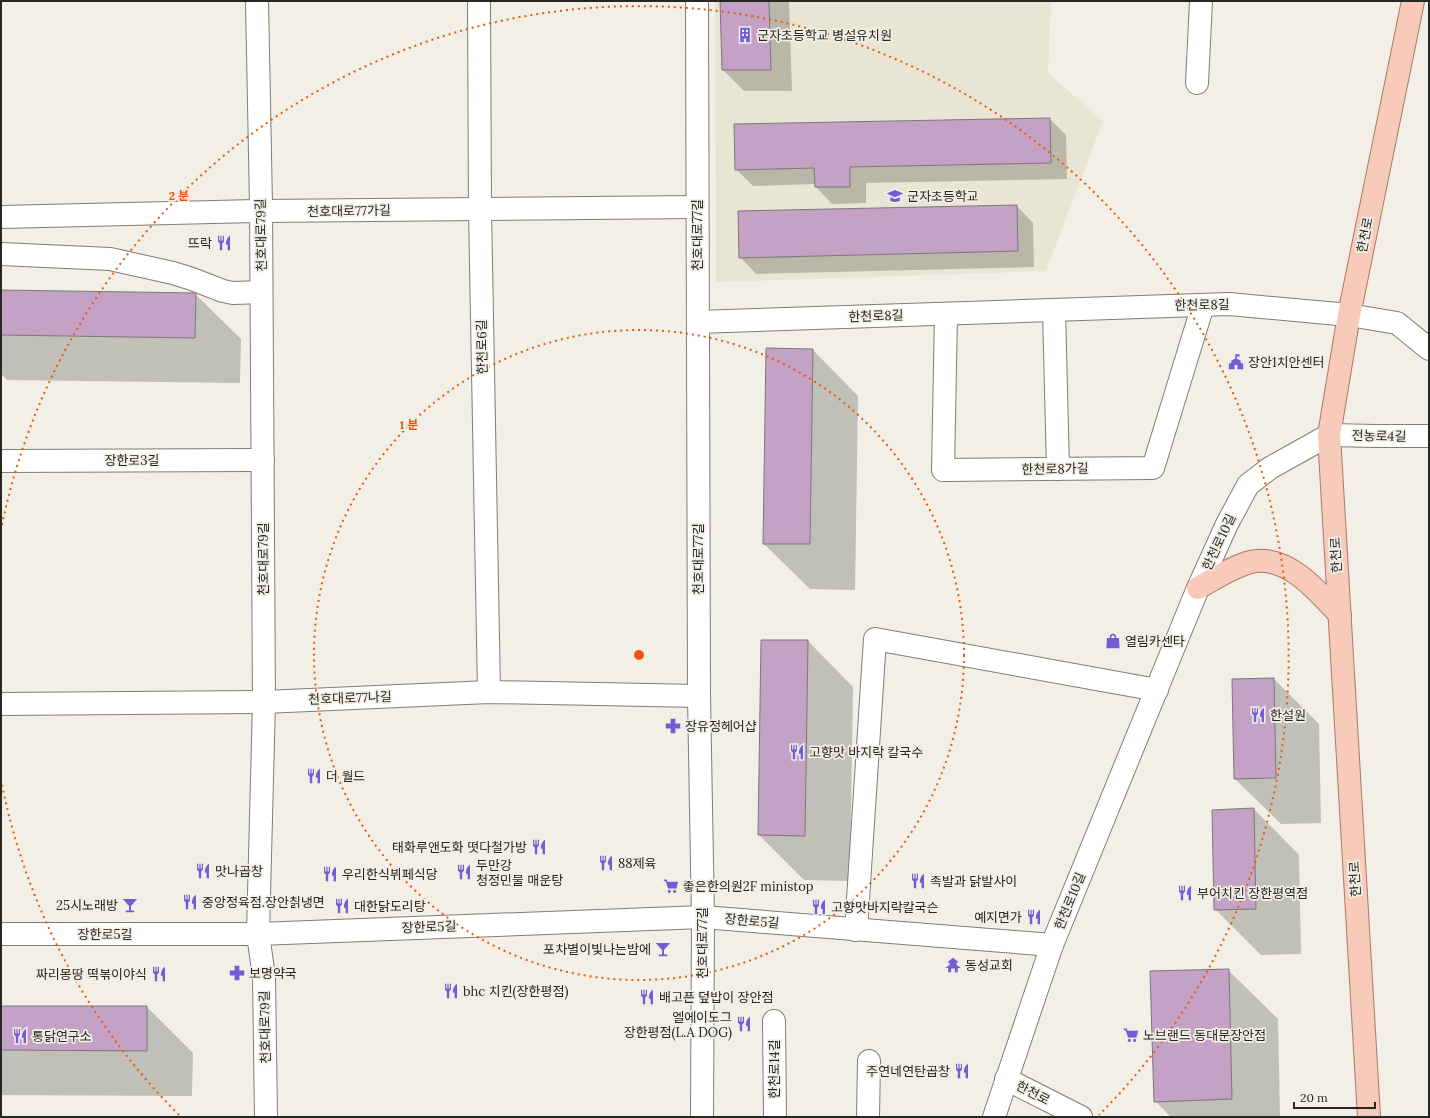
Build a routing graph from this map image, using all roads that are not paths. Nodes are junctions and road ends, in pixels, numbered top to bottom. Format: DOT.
graph roads {
  1 [pos="258,1"];
  2 [pos="479,1"];
  3 [pos="697,1"];
  4 [pos="1201,1"];
  5 [pos="1413,1"];
  6 [pos="1197,83"];
  7 [pos="697,207"];
  8 [pos="480,210"];
  9 [pos="261,212"];
  10 [pos="1,217"];
  11 [pos="1,254"];
  12 [pos="261,292"];
  13 [pos="1203,305"];
  14 [pos="1054,310"];
  15 [pos="946,314"];
  16 [pos="1349,315"];
  17 [pos="698,322"];
  18 [pos="1429,348"];
  19 [pos="1329,435"];
  20 [pos="1429,436"];
  21 [pos="263,460"];
  22 [pos="1,461"];
  23 [pos="1058,469"];
  24 [pos="1198,588"];
  25 [pos="1340,615"];
  26 [pos="1157,690"];
  27 [pos="489,692"];
  28 [pos="698,696"];
  29 [pos="264,702"];
  30 [pos="1,704"];
  31 [pos="703,917"];
  32 [pos="856,930"];
  33 [pos="1,934"];
  34 [pos="258,934"];
  35 [pos="1052,945"];
  36 [pos="774,1021"];
  37 [pos="869,1061"];
  38 [pos="1006,1079"];
  39 [pos="266,1117"];
  40 [pos="702,1117"];
  41 [pos="774,1117"];
  42 [pos="868,1117"];
  43 [pos="994,1117"];
  44 [pos="1081,1117"];
  45 [pos="1369,1117"];
  1 -- 9 [label="street, 천호대로79길"];
  2 -- 8 [label="street, 한천로6길"];
  3 -- 7 [label="street, 천호대로77길"];
  4 -- 6 [label="street"];
  5 -- 16 [label="main road, 한천로"];
  7 -- 8 [label="street, 천호대로77가길"];
  7 -- 17 [label="street, 천호대로77길"];
  8 -- 9 [label="street, 천호대로77가길"];
  8 -- 27 [label="street, 한천로6길"];
  9 -- 10 [label="street, 천호대로77가길"];
  9 -- 12 [label="street, 천호대로79길"];
  11 -- 12 [label="street"];
  12 -- 21 [label="street, 천호대로79길"];
  13 -- 14 [label="street, 한천로8길"];
  13 -- 16 [label="street, 한천로8길"];
  13 -- 23 [label="street, 한천로8가길"];
  14 -- 15 [label="street, 한천로8길"];
  14 -- 23 [label="street"];
  15 -- 17 [label="street, 한천로8길"];
  15 -- 23 [label="street, 한천로8가길"];
  16 -- 18 [label="street, 한천로8길"];
  16 -- 19 [label="main road, 한천로"];
  17 -- 28 [label="street, 천호대로77길"];
  19 -- 20 [label="street, 전농로4길"];
  19 -- 24 [label="street, 한천로10길"];
  19 -- 25 [label="main road, 한천로"];
  21 -- 22 [label="street, 장한로3길"];
  21 -- 29 [label="street, 천호대로79길"];
  24 -- 25 [label="main road"];
  24 -- 26 [label="street, 한천로10길"];
  25 -- 45 [label="main road, 한천로"];
  26 -- 32 [label="street"];
  26 -- 35 [label="street, 한천로10길"];
  27 -- 28 [label="street, 천호대로77나길"];
  27 -- 29 [label="street, 천호대로77나길"];
  28 -- 31 [label="street, 천호대로77길"];
  29 -- 30 [label="street, 천호대로77나길"];
  29 -- 34 [label="street, 천호대로79길"];
  31 -- 32 [label="street, 장한로5길"];
  31 -- 34 [label="street, 장한로5길"];
  31 -- 40 [label="street, 천호대로77길"];
  32 -- 35 [label="street, 장한로5길"];
  33 -- 34 [label="street, 장한로5길"];
  34 -- 39 [label="street, 천호대로79길"];
  35 -- 38 [label="street, 한천로10길"];
  36 -- 41 [label="street, 한천로14길"];
  37 -- 42 [label="street"];
  38 -- 43 [label="street, 한천로10길"];
  38 -- 44 [label="street, 한천로"];
}
